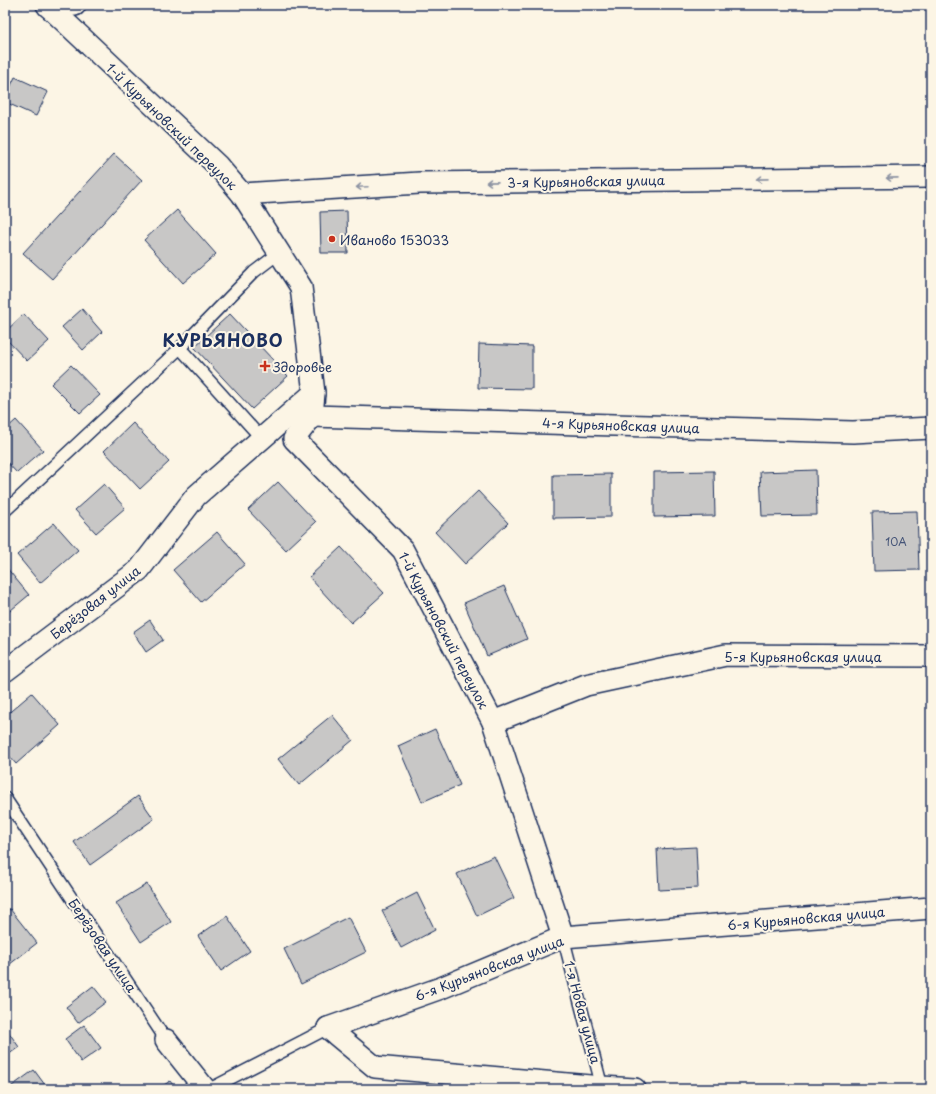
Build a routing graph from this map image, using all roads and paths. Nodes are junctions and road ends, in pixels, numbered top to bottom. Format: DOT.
graph roads {
  1 [pos="75,5"];
  2 [pos="48,6"];
  3 [pos="931,177"];
  4 [pos="242,194"];
  5 [pos="280,253"];
  6 [pos="180,348"];
  7 [pos="314,393"];
  8 [pos="312,416"];
  9 [pos="931,428"];
  10 [pos="262,439"];
  11 [pos="5,511"];
  12 [pos="931,656"];
  13 [pos="5,671"];
  14 [pos="493,722"];
  15 [pos="5,798"];
  16 [pos="931,908"];
  17 [pos="563,937"];
  18 [pos="328,1028"];
  19 [pos="166,1040"];
  20 [pos="602,1087"];
  21 [pos="204,1089"];
  22 [pos="210,1089"];
  23 [pos="635,1089"];
  1 -- 2 [label="street"];
  2 -- 4 [label="street, 1-й Курьяновский переулок"];
  3 -- 4 [label="street, 3-я Курьяновская улица, one-way"];
  4 -- 5 [label="street, 1-й Курьяновский переулок"];
  5 -- 6 [label="lane"];
  5 -- 7 [label="street, 1-й Курьяновский переулок"];
  6 -- 10 [label="lane"];
  6 -- 11 [label="lane"];
  7 -- 8 [label="street, 1-й Курьяновский переулок"];
  7 -- 10 [label="street, Берёзовая улица"];
  8 -- 9 [label="street, 4-я Курьяновская улица"];
  8 -- 14 [label="street, 1-й Курьяновский переулок"];
  10 -- 13 [label="street, Берёзовая улица"];
  12 -- 14 [label="street, 5-я Курьяновская улица"];
  14 -- 17 [label="street, 1-й Курьяновский переулок"];
  15 -- 19 [label="lane, Берёзовая улица"];
  16 -- 17 [label="street, 6-я Курьяновская улица"];
  17 -- 18 [label="street, 6-я Курьяновская улица"];
  17 -- 20 [label="lane, 1-я Новая улица"];
  18 -- 20 [label="street"];
  18 -- 22 [label="lane, 6-я Курьяновская улица"];
  19 -- 21 [label="street, Берёзовая улица"];
  20 -- 23 [label="street"];
}
